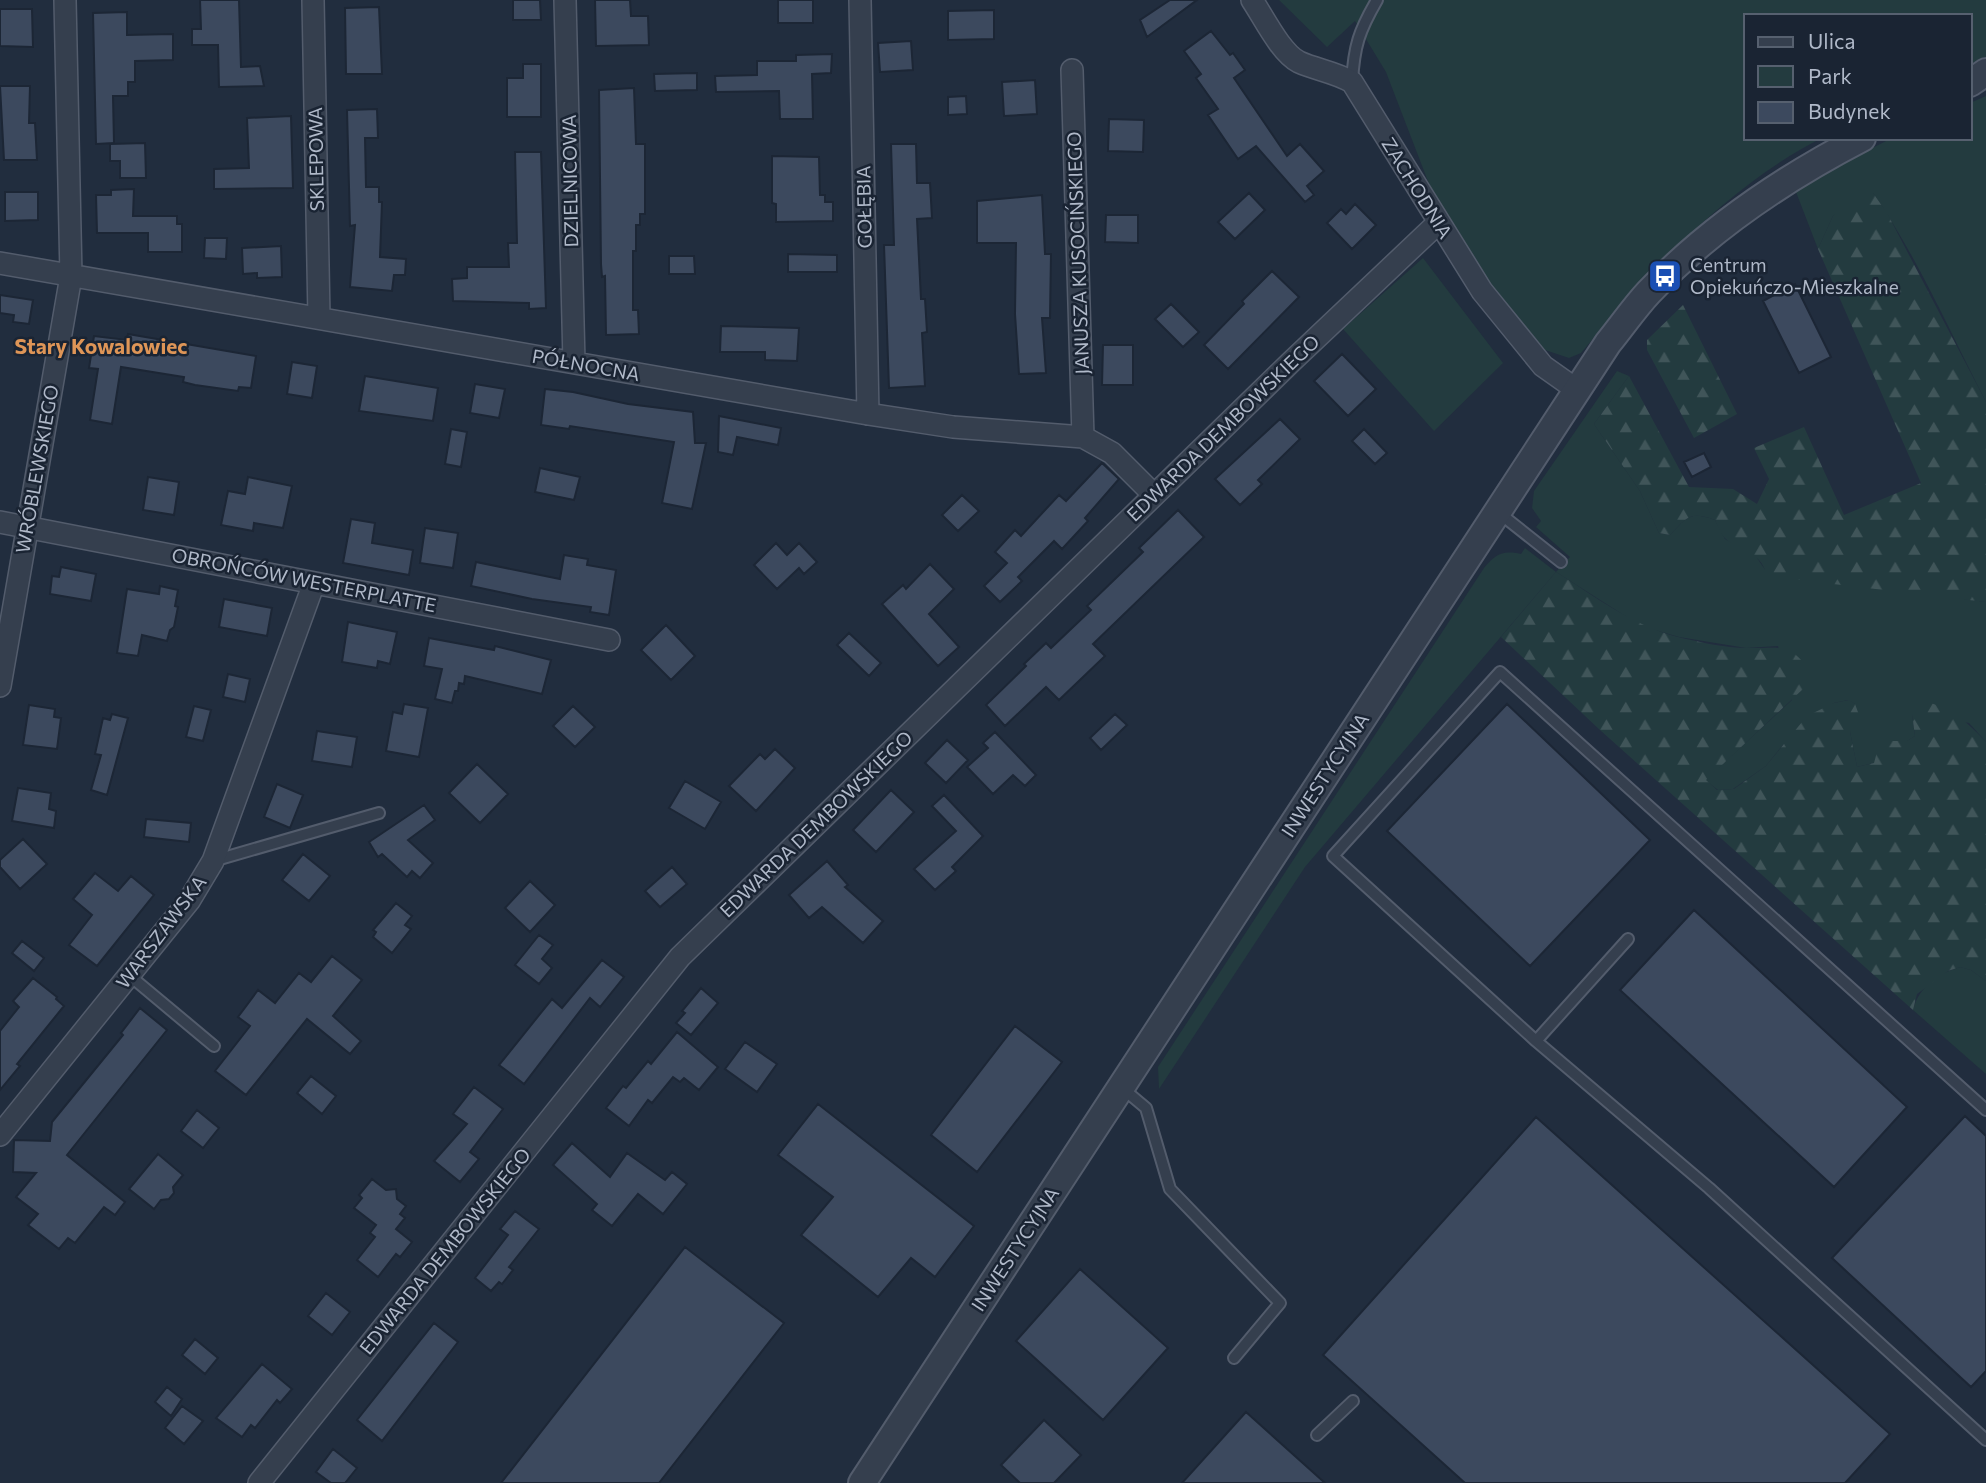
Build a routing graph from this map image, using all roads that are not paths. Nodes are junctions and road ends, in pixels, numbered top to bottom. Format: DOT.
graph roads {
  1 [pos="65,0"];
  2 [pos="313,0"];
  3 [pos="565,0"];
  4 [pos="860,0"];
  5 [pos="1252,0"];
  6 [pos="1377,0"];
  7 [pos="1072,70"];
  8 [pos="1352,82"];
  9 [pos="1858,140"];
  10 [pos="1438,223"];
  11 [pos="0,263"];
  12 [pos="71,276"];
  13 [pos="319,318"];
  14 [pos="574,362"];
  15 [pos="1577,390"];
  16 [pos="868,414"];
  17 [pos="1083,437"];
  18 [pos="1154,495"];
  19 [pos="1498,512"];
  20 [pos="0,522"];
  21 [pos="27,526"];
  22 [pos="1561,562"];
  23 [pos="314,583"];
  24 [pos="609,640"];
  25 [pos="0,685"];
  26 [pos="379,813"];
  27 [pos="212,861"];
  28 [pos="1628,939"];
  29 [pos="129,975"];
  30 [pos="1536,1041"];
  31 [pos="214,1046"];
  32 [pos="1121,1086"];
  33 [pos="1986,1110"];
  34 [pos="0,1135"];
  35 [pos="1234,1358"];
  36 [pos="1353,1401"];
  37 [pos="1317,1435"];
  38 [pos="1986,1440"];
  39 [pos="259,1483"];
  40 [pos="862,1483"];
  1 -- 12 [label="street, WRÓBLEWSKIEGO"];
  2 -- 13 [label="street, SKLEPOWA"];
  3 -- 14 [label="street, DZIELNICOWA"];
  4 -- 16 [label="street, GOŁĘBIA"];
  5 -- 8 [label="street"];
  6 -- 8 [label="lane"];
  7 -- 17 [label="street, JANUSZA KUSOCIŃSKIEGO"];
  8 -- 10 [label="street, ZACHODNIA"];
  9 -- 15 [label="street, INWESTYCYJNA"];
  10 -- 15 [label="street, ZACHODNIA"];
  10 -- 18 [label="street, EDWARDA DEMBOWSKIEGO"];
  11 -- 12 [label="street, PÓŁNOCNA"];
  12 -- 13 [label="street, PÓŁNOCNA"];
  12 -- 21 [label="street, WRÓBLEWSKIEGO"];
  13 -- 14 [label="street, PÓŁNOCNA"];
  14 -- 16 [label="street, PÓŁNOCNA"];
  15 -- 19 [label="street, INWESTYCYJNA"];
  16 -- 17 [label="street, PÓŁNOCNA"];
  17 -- 18 [label="street, PÓŁNOCNA"];
  18 -- 39 [label="street, EDWARDA DEMBOWSKIEGO"];
  19 -- 22 [label="lane"];
  19 -- 32 [label="street, INWESTYCYJNA"];
  20 -- 21 [label="street, OBROŃCÓW WESTERPLATTE"];
  21 -- 23 [label="street, OBROŃCÓW WESTERPLATTE"];
  21 -- 25 [label="street, WRÓBLEWSKIEGO"];
  23 -- 24 [label="street, OBROŃCÓW WESTERPLATTE"];
  23 -- 27 [label="street, WARSZAWSKA"];
  26 -- 27 [label="lane"];
  27 -- 29 [label="street, WARSZAWSKA"];
  28 -- 30 [label="lane"];
  29 -- 31 [label="lane"];
  29 -- 34 [label="street, WARSZAWSKA"];
  30 -- 33 [label="lane"];
  30 -- 38 [label="lane"];
  32 -- 35 [label="lane"];
  32 -- 40 [label="street, INWESTYCYJNA"];
  36 -- 37 [label="lane"];
}
